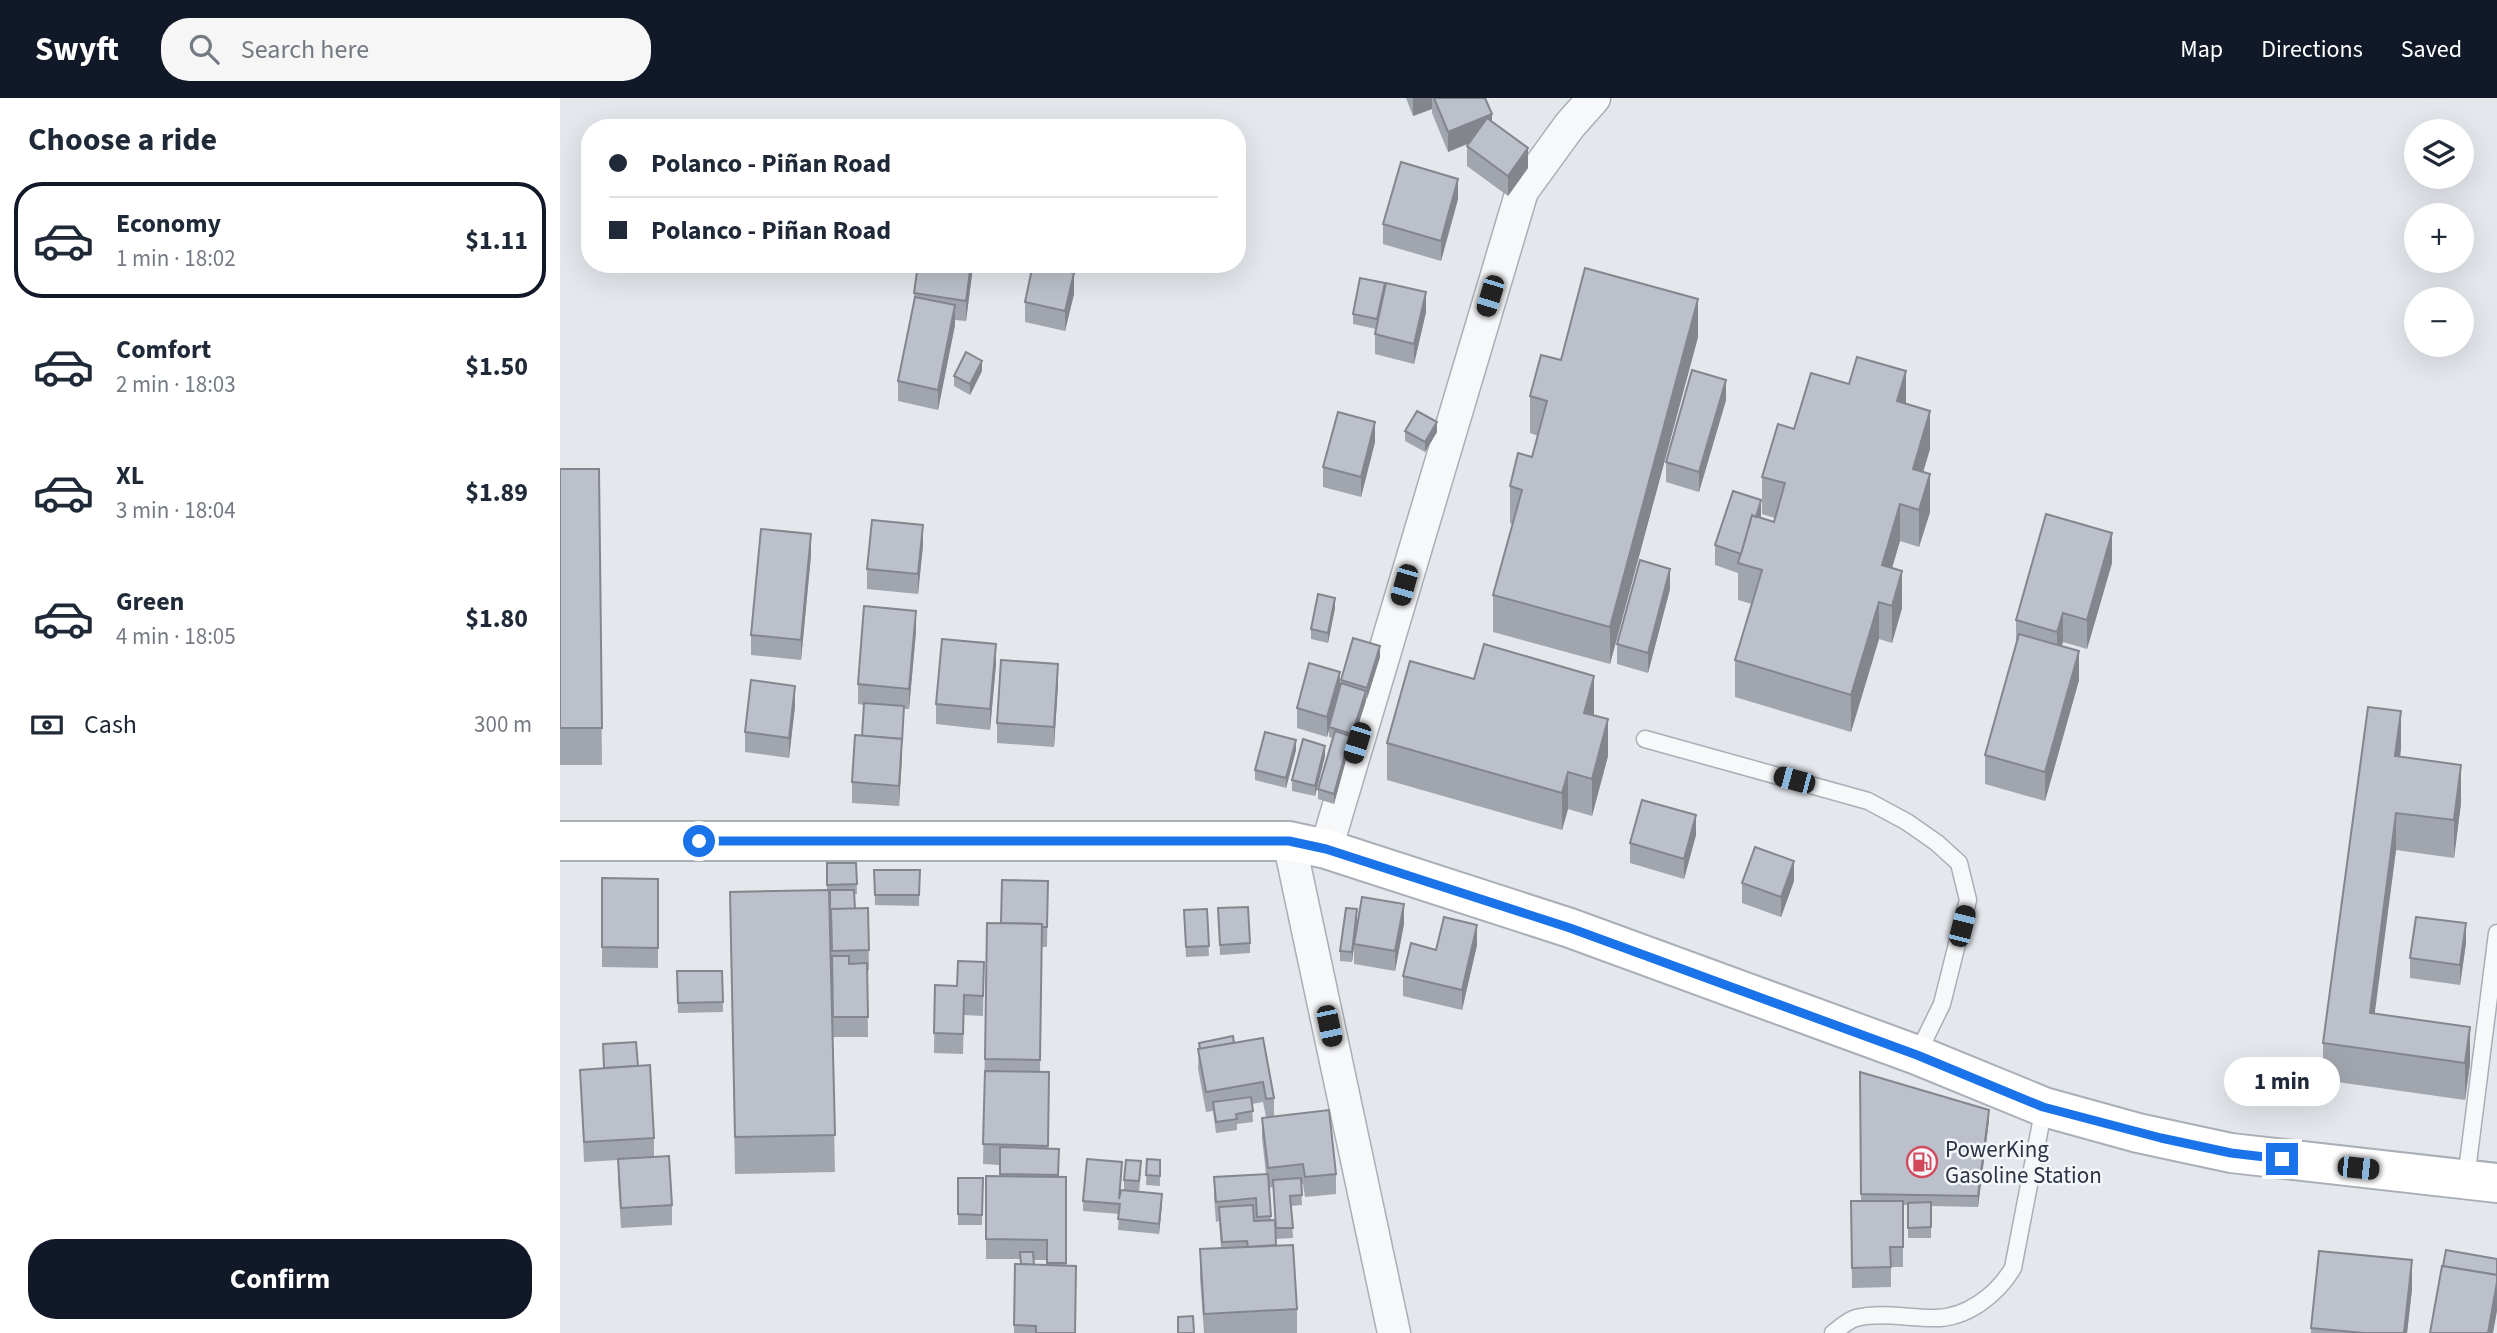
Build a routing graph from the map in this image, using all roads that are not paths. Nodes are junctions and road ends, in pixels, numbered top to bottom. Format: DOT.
graph roads {
  1 [pos="1594,98"];
  2 [pos="1645,739"];
  3 [pos="560,841"];
  4 [pos="1289,841"];
  5 [pos="1326,849"];
  6 [pos="2497,933"];
  7 [pos="1917,1055"];
  8 [pos="2043,1107"];
  9 [pos="2482,1181"];
  10 [pos="1394,1333"];
  11 [pos="1833,1333"];
  1 -- 5 [label="street"];
  2 -- 7 [label="lane"];
  3 -- 4 [label="main road"];
  4 -- 5 [label="main road"];
  4 -- 10 [label="street"];
  5 -- 7 [label="main road"];
  6 -- 9 [label="lane"];
  7 -- 8 [label="main road"];
  8 -- 9 [label="main road"];
  8 -- 11 [label="lane"];
}
